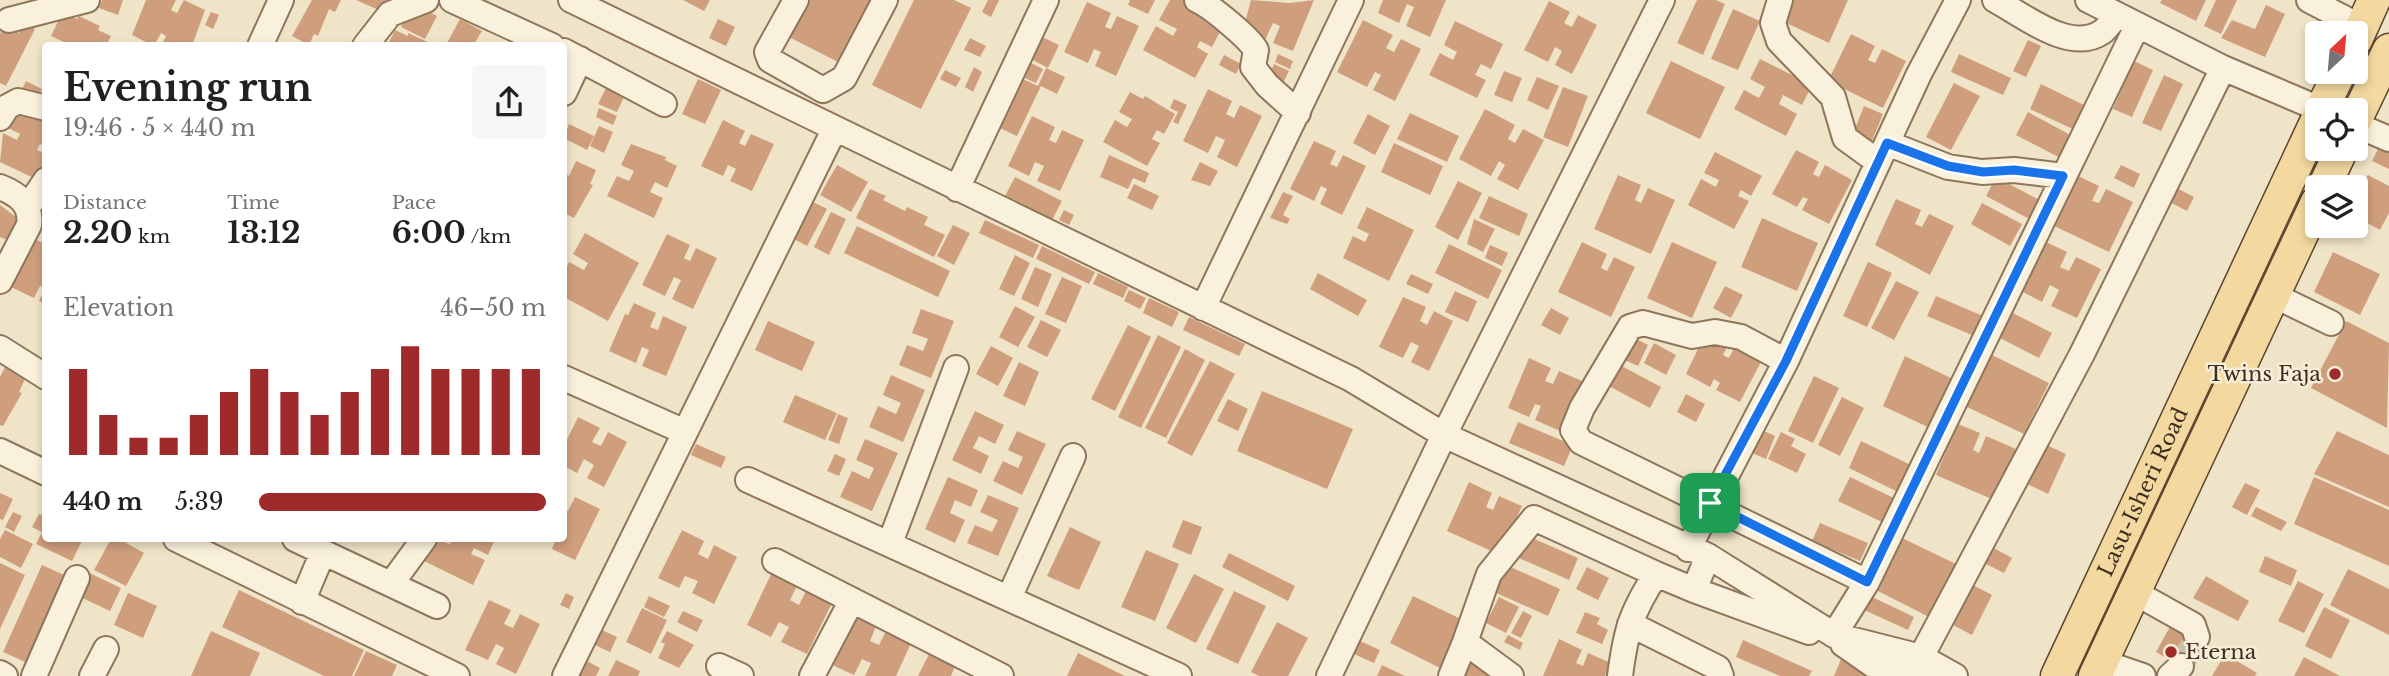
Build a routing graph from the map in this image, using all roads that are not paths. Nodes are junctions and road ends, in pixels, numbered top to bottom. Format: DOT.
graph roads {
  1 [pos="87,0"];
  2 [pos="281,0"];
  3 [pos="426,0"];
  4 [pos="452,0"];
  5 [pos="571,0"];
  6 [pos="796,0"];
  7 [pos="885,0"];
  8 [pos="1046,0"];
  9 [pos="1198,0"];
  10 [pos="1351,0"];
  11 [pos="1662,0"];
  12 [pos="1780,0"];
  13 [pos="1958,0"];
  14 [pos="1995,0"];
  15 [pos="2088,0"];
  16 [pos="2309,0"];
  17 [pos="503,9"];
  18 [pos="9,20"];
  19 [pos="2127,21"];
  20 [pos="2362,21"];
  21 [pos="262,42"];
  22 [pos="368,42"];
  23 [pos="547,42"];
  24 [pos="2389,50"];
  25 [pos="572,55"];
  26 [pos="2223,68"];
  27 [pos="567,79"];
  28 [pos="815,87"];
  29 [pos="2367,98"];
  30 [pos="2305,103"];
  31 [pos="664,104"];
  32 [pos="42,107"];
  33 [pos="1298,113"];
  34 [pos="801,114"];
  35 [pos="0,118"];
  36 [pos="2368,128"];
  37 [pos="834,130"];
  38 [pos="2389,139"];
  39 [pos="2305,145"];
  40 [pos="1882,153"];
  41 [pos="2063,176"];
  42 [pos="42,186"];
  43 [pos="0,187"];
  44 [pos="957,189"];
  45 [pos="28,208"];
  46 [pos="2305,227"];
  47 [pos="0,281"];
  48 [pos="2273,295"];
  49 [pos="1203,308"];
  50 [pos="2332,323"];
  51 [pos="2213,340"];
  52 [pos="0,348"];
  53 [pos="2245,356"];
  54 [pos="1786,361"];
  55 [pos="956,368"];
  56 [pos="42,374"];
  57 [pos="567,379"];
  58 [pos="685,432"];
  59 [pos="1444,435"];
  60 [pos="0,451"];
  61 [pos="1073,456"];
  62 [pos="42,471"];
  63 [pos="748,480"];
  64 [pos="1710,503"];
  65 [pos="182,542"];
  66 [pos="301,542"];
  67 [pos="422,542"];
  68 [pos="890,543"];
  69 [pos="323,552"];
  70 [pos="1698,552"];
  71 [pos="775,561"];
  72 [pos="1656,574"];
  73 [pos="77,578"];
  74 [pos="1867,582"];
  75 [pos="391,584"];
  76 [pos="1695,590"];
  77 [pos="2134,592"];
  78 [pos="1009,598"];
  79 [pos="852,600"];
  80 [pos="302,601"];
  81 [pos="437,606"];
  82 [pos="1630,624"];
  83 [pos="1834,635"];
  84 [pos="2197,636"];
  85 [pos="1465,642"];
  86 [pos="106,649"];
  87 [pos="1919,666"];
  88 [pos="2099,669"];
  89 [pos="0,673"];
  90 [pos="5,676"];
  91 [pos="34,676"];
  92 [pos="92,676"];
  93 [pos="457,676"];
  94 [pos="565,676"];
  95 [pos="812,676"];
  96 [pos="1000,676"];
  97 [pos="1179,676"];
  98 [pos="1329,676"];
  99 [pos="1451,676"];
  100 [pos="1511,676"];
  101 [pos="1620,676"];
  102 [pos="1721,676"];
  103 [pos="1904,676"];
  104 [pos="1955,676"];
  105 [pos="2057,676"];
  106 [pos="2143,676"];
  1 -- 18 [label="street"];
  2 -- 21 [label="street"];
  3 -- 22 [label="street"];
  4 -- 17 [label="street"];
  5 -- 34 [label="street"];
  6 -- 28 [label="street"];
  7 -- 28 [label="street"];
  8 -- 44 [label="street"];
  9 -- 33 [label="street"];
  10 -- 33 [label="street"];
  11 -- 59 [label="street"];
  12 -- 40 [label="street"];
  13 -- 40 [label="street"];
  14 -- 19 [label="street"];
  15 -- 19 [label="street"];
  16 -- 20 [label="street"];
  17 -- 23 [label="street"];
  19 -- 26 [label="street"];
  19 -- 41 [label="street"];
  24 -- 29 [label="main road"];
  25 -- 27 [label="street"];
  25 -- 31 [label="street"];
  26 -- 30 [label="street"];
  26 -- 87 [label="street"];
  28 -- 34 [label="street"];
  32 -- 35 [label="street"];
  33 -- 49 [label="street"];
  34 -- 37 [label="street"];
  36 -- 38 [label="street"];
  37 -- 44 [label="street"];
  37 -- 58 [label="street"];
  39 -- 51 [label="main road, Lasu-Isheri Road"];
  40 -- 41 [label="street"];
  40 -- 54 [label="street"];
  41 -- 74 [label="street"];
  42 -- 45 [label="street"];
  43 -- 45 [label="street"];
  44 -- 49 [label="street"];
  45 -- 47 [label="street"];
  46 -- 48 [label="main road, Lasu-Isheri Road"];
  48 -- 50 [label="street"];
  48 -- 53 [label="main road, Lasu-Isheri Road"];
  49 -- 59 [label="street"];
  51 -- 53 [label="main road"];
  51 -- 105 [label="main road, Lasu-Isheri Road"];
  52 -- 56 [label="street"];
  53 -- 77 [label="main road, Lasu-Isheri Road"];
  54 -- 64 [label="street"];
  54 -- 64 [label="street"];
  55 -- 68 [label="street"];
  57 -- 58 [label="street"];
  58 -- 94 [label="street"];
  59 -- 70 [label="street"];
  59 -- 98 [label="street"];
  60 -- 62 [label="street"];
  61 -- 78 [label="street"];
  63 -- 68 [label="street"];
  64 -- 70 [label="street"];
  64 -- 74 [label="street"];
  65 -- 80 [label="street"];
  66 -- 69 [label="street"];
  67 -- 75 [label="street"];
  68 -- 78 [label="street"];
  69 -- 75 [label="street"];
  69 -- 80 [label="street"];
  70 -- 76 [label="street"];
  70 -- 83 [label="street"];
  71 -- 79 [label="street"];
  72 -- 76 [label="street"];
  72 -- 82 [label="street"];
  72 -- 85 [label="street"];
  73 -- 91 [label="street"];
  74 -- 83 [label="street"];
  75 -- 81 [label="street"];
  76 -- 103 [label="street"];
  77 -- 84 [label="street"];
  77 -- 88 [label="main road, Lasu-Isheri Road"];
  78 -- 97 [label="street"];
  79 -- 95 [label="street"];
  79 -- 96 [label="street"];
  80 -- 93 [label="street"];
  82 -- 101 [label="street"];
  82 -- 102 [label="street"];
  83 -- 87 [label="street"];
  85 -- 99 [label="street"];
  85 -- 100 [label="street"];
  86 -- 92 [label="street"];
  87 -- 104 [label="street"];
  88 -- 106 [label="street"];
  89 -- 90 [label="street"];
}
